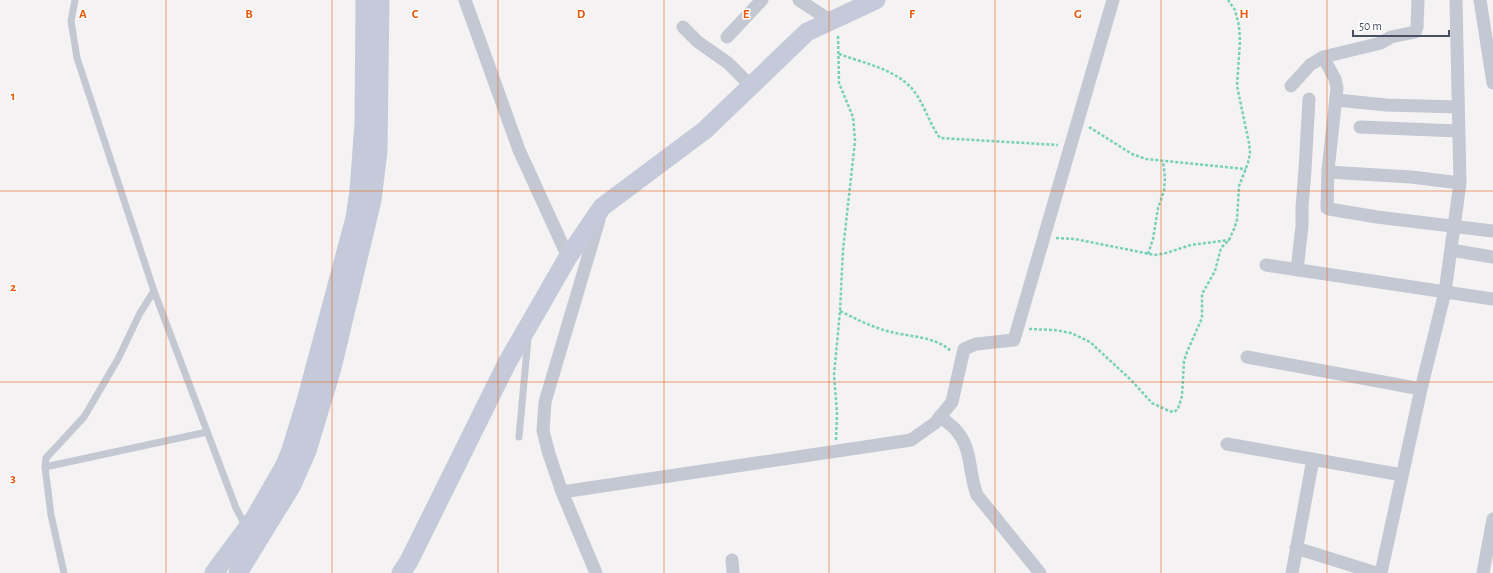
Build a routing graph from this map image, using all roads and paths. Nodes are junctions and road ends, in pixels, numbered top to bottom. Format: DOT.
graph roads {
  1 [pos="75,0"];
  2 [pos="365,0"];
  3 [pos="380,0"];
  4 [pos="465,0"];
  5 [pos="762,0"];
  6 [pos="799,0"];
  7 [pos="876,0"];
  8 [pos="1113,0"];
  9 [pos="1228,0"];
  10 [pos="1418,0"];
  11 [pos="1456,0"];
  12 [pos="1480,0"];
  13 [pos="834,19"];
  14 [pos="683,27"];
  15 [pos="727,37"];
  16 [pos="839,54"];
  17 [pos="1323,57"];
  18 [pos="1493,83"];
  19 [pos="751,86"];
  20 [pos="1291,86"];
  21 [pos="1309,100"];
  22 [pos="1337,100"];
  23 [pos="1458,107"];
  24 [pos="1078,121"];
  25 [pos="1360,127"];
  26 [pos="1459,131"];
  27 [pos="1070,146"];
  28 [pos="1163,161"];
  29 [pos="1246,169"];
  30 [pos="1328,172"];
  31 [pos="1460,183"];
  32 [pos="602,207"];
  33 [pos="1454,225"];
  34 [pos="1493,231"];
  35 [pos="1044,237"];
  36 [pos="1229,240"];
  37 [pos="1451,250"];
  38 [pos="1148,254"];
  39 [pos="568,257"];
  40 [pos="1493,257"];
  41 [pos="1266,265"];
  42 [pos="1297,270"];
  43 [pos="154,291"];
  44 [pos="1445,292"];
  45 [pos="1493,300"];
  46 [pos="840,311"];
  47 [pos="530,324"];
  48 [pos="1017,328"];
  49 [pos="1247,357"];
  50 [pos="961,361"];
  51 [pos="1421,389"];
  52 [pos="940,416"];
  53 [pos="207,432"];
  54 [pos="519,437"];
  55 [pos="1227,444"];
  56 [pos="836,452"];
  57 [pos="1313,460"];
  58 [pos="44,467"];
  59 [pos="1402,475"];
  60 [pos="562,492"];
  61 [pos="1493,519"];
  62 [pos="248,528"];
  63 [pos="1296,548"];
  64 [pos="64,573"];
  65 [pos="214,573"];
  66 [pos="238,573"];
  67 [pos="401,573"];
  68 [pos="596,573"];
  69 [pos="1040,573"];
  70 [pos="1292,573"];
  71 [pos="1376,573"];
  72 [pos="1381,573"];
  73 [pos="1483,573"];
  1 -- 43 [label="lane"];
  2 -- 62 [label="main road"];
  3 -- 66 [label="main road"];
  4 -- 39 [label="street"];
  5 -- 15 [label="street"];
  6 -- 13 [label="street"];
  7 -- 13 [label="main road"];
  8 -- 24 [label="street"];
  9 -- 29 [label="path"];
  10 -- 17 [label="street"];
  11 -- 23 [label="street"];
  12 -- 18 [label="street"];
  13 -- 16 [label="path"];
  13 -- 19 [label="main road"];
  14 -- 19 [label="street"];
  16 -- 27 [label="path"];
  16 -- 46 [label="path"];
  17 -- 20 [label="street"];
  17 -- 22 [label="street"];
  19 -- 32 [label="main road"];
  21 -- 42 [label="street"];
  22 -- 23 [label="street"];
  22 -- 30 [label="street"];
  23 -- 26 [label="street"];
  24 -- 27 [label="street"];
  24 -- 28 [label="path"];
  25 -- 26 [label="street"];
  26 -- 31 [label="street"];
  27 -- 35 [label="street"];
  28 -- 29 [label="path"];
  28 -- 38 [label="path"];
  29 -- 36 [label="path"];
  30 -- 31 [label="street"];
  30 -- 33 [label="street"];
  31 -- 33 [label="street"];
  32 -- 39 [label="main road"];
  32 -- 60 [label="street"];
  33 -- 34 [label="street"];
  33 -- 37 [label="street"];
  35 -- 38 [label="path"];
  35 -- 48 [label="street"];
  36 -- 38 [label="path"];
  36 -- 48 [label="path"];
  37 -- 40 [label="street"];
  37 -- 44 [label="street"];
  39 -- 47 [label="main road"];
  41 -- 42 [label="street"];
  42 -- 44 [label="street"];
  43 -- 53 [label="lane"];
  43 -- 58 [label="lane"];
  44 -- 45 [label="street"];
  44 -- 51 [label="street"];
  46 -- 50 [label="path"];
  46 -- 56 [label="path"];
  47 -- 54 [label="lane"];
  47 -- 67 [label="main road"];
  48 -- 50 [label="street"];
  49 -- 51 [label="street"];
  50 -- 52 [label="street"];
  51 -- 59 [label="street"];
  52 -- 56 [label="street"];
  52 -- 69 [label="street"];
  53 -- 58 [label="lane"];
  53 -- 62 [label="lane"];
  55 -- 57 [label="street"];
  56 -- 60 [label="street"];
  57 -- 59 [label="street"];
  57 -- 63 [label="street"];
  58 -- 64 [label="lane"];
  59 -- 72 [label="street"];
  60 -- 68 [label="street"];
  61 -- 73 [label="street"];
  62 -- 65 [label="main road"];
  63 -- 70 [label="street"];
  63 -- 71 [label="street"];
}
